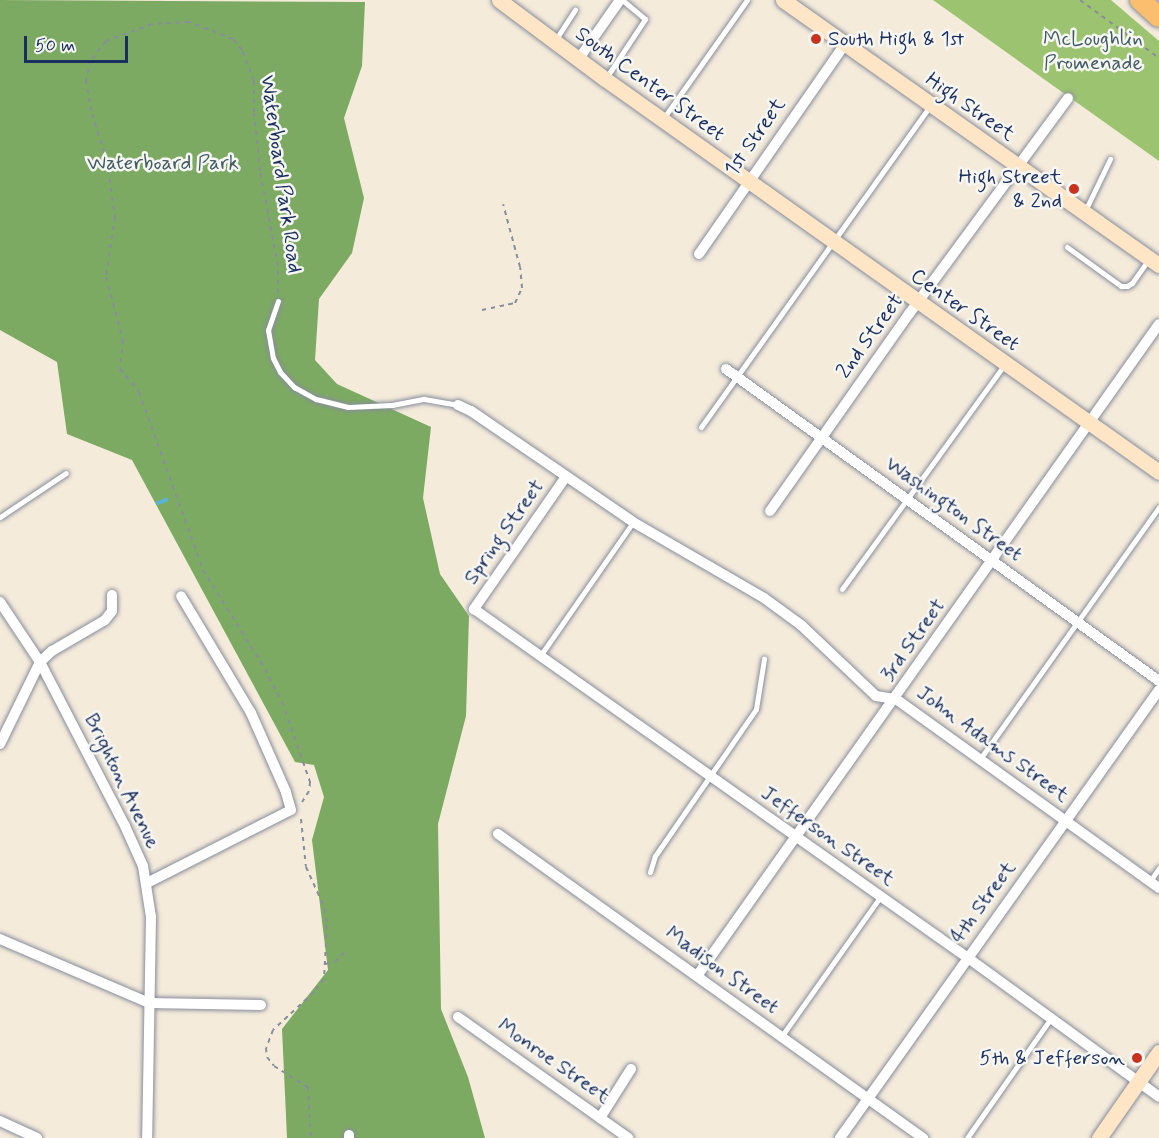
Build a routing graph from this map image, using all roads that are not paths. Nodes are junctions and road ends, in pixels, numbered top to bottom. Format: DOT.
graph roads {
  1 [pos="499,0"];
  2 [pos="621,0"];
  3 [pos="747,0"];
  4 [pos="783,0"];
  5 [pos="1140,0"];
  6 [pos="575,10"];
  7 [pos="1159,16"];
  8 [pos="554,41"];
  9 [pos="845,44"];
  10 [pos="578,60"];
  11 [pos="605,79"];
  12 [pos="1068,98"];
  13 [pos="931,105"];
  14 [pos="662,120"];
  15 [pos="1110,159"];
  16 [pos="1018,167"];
  17 [pos="748,180"];
  18 [pos="1084,213"];
  19 [pos="833,242"];
  20 [pos="1068,247"];
  21 [pos="699,254"];
  22 [pos="1154,262"];
  23 [pos="278,301"];
  24 [pos="918,302"];
  25 [pos="1159,324"];
  26 [pos="1005,364"];
  27 [pos="730,373"];
  28 [pos="459,405"];
  29 [pos="1089,423"];
  30 [pos="701,427"];
  31 [pos="821,438"];
  32 [pos="1159,472"];
  33 [pos="66,473"];
  34 [pos="565,478"];
  35 [pos="906,499"];
  36 [pos="1159,507"];
  37 [pos="770,511"];
  38 [pos="0,517"];
  39 [pos="633,522"];
  40 [pos="992,561"];
  41 [pos="842,589"];
  42 [pos="112,595"];
  43 [pos="181,596"];
  44 [pos="0,602"];
  45 [pos="474,609"];
  46 [pos="1077,622"];
  47 [pos="540,656"];
  48 [pos="764,659"];
  49 [pos="40,662"];
  50 [pos="1159,681"];
  51 [pos="1159,690"];
  52 [pos="896,699"];
  53 [pos="0,744"];
  54 [pos="980,759"];
  55 [pos="708,775"];
  56 [pos="1066,820"];
  57 [pos="498,834"];
  58 [pos="797,837"];
  59 [pos="1159,868"];
  60 [pos="650,872"];
  61 [pos="147,883"];
  62 [pos="1154,885"];
  63 [pos="880,897"];
  64 [pos="0,939"];
  65 [pos="968,958"];
  66 [pos="697,976"];
  67 [pos="149,1004"];
  68 [pos="261,1005"];
  69 [pos="458,1017"];
  70 [pos="1051,1018"];
  71 [pos="781,1037"];
  72 [pos="1159,1052"];
  73 [pos="631,1070"];
  74 [pos="1138,1082"];
  75 [pos="1159,1097"];
  76 [pos="868,1098"];
  77 [pos="600,1118"];
  78 [pos="0,1121"];
  79 [pos="37,1138"];
  80 [pos="147,1138"];
  81 [pos="628,1138"];
  82 [pos="840,1138"];
  83 [pos="923,1138"];
  84 [pos="967,1138"];
  85 [pos="1099,1138"];
  1 -- 8 [label="street, South Center Street"];
  2 -- 10 [label="street"];
  2 -- 11 [label="lane"];
  3 -- 14 [label="lane"];
  4 -- 9 [label="street, High Street"];
  5 -- 7 [label="highway"];
  6 -- 8 [label="lane"];
  8 -- 10 [label="street, South Center Street"];
  9 -- 13 [label="street, High Street"];
  9 -- 17 [label="street, 1st Street"];
  10 -- 11 [label="street, South Center Street"];
  11 -- 14 [label="street, South Center Street"];
  12 -- 16 [label="street, 2nd Street"];
  13 -- 16 [label="street, High Street"];
  13 -- 19 [label="lane"];
  14 -- 17 [label="street, South Center Street"];
  15 -- 18 [label="lane"];
  16 -- 18 [label="street, High Street"];
  16 -- 24 [label="street, 2nd Street"];
  17 -- 19 [label="street, Center Street"];
  17 -- 21 [label="street, 1st Street"];
  18 -- 22 [label="street, High Street"];
  19 -- 24 [label="street, Center Street"];
  19 -- 27 [label="lane"];
  20 -- 22 [label="lane"];
  23 -- 28 [label="lane, Waterboard Park Road"];
  24 -- 26 [label="street, Center Street"];
  24 -- 31 [label="street, 2nd Street"];
  25 -- 29 [label="street, 3rd Street"];
  26 -- 29 [label="street, Center Street"];
  26 -- 35 [label="lane"];
  27 -- 30 [label="lane"];
  27 -- 31 [label="street, Washington Street"];
  28 -- 34 [label="street, John Adams Street"];
  29 -- 32 [label="street, Center Street"];
  29 -- 40 [label="street, 3rd Street"];
  31 -- 35 [label="street, Washington Street"];
  31 -- 37 [label="street, 2nd Street"];
  33 -- 38 [label="lane"];
  34 -- 39 [label="street, John Adams Street"];
  34 -- 45 [label="street, Spring Street"];
  35 -- 40 [label="street, Washington Street"];
  35 -- 41 [label="lane"];
  36 -- 46 [label="lane"];
  39 -- 47 [label="lane"];
  39 -- 52 [label="street, John Adams Street"];
  40 -- 46 [label="street, Washington Street"];
  40 -- 52 [label="street, 3rd Street"];
  42 -- 49 [label="street"];
  43 -- 61 [label="street"];
  44 -- 49 [label="street, Brighton Avenue"];
  45 -- 47 [label="street, Jefferson Street"];
  46 -- 50 [label="street, Washington Street"];
  46 -- 54 [label="lane"];
  47 -- 55 [label="street, Jefferson Street"];
  48 -- 55 [label="lane"];
  49 -- 53 [label="street"];
  49 -- 61 [label="street, Brighton Avenue"];
  51 -- 56 [label="street, 4th Street"];
  52 -- 54 [label="street, John Adams Street"];
  52 -- 58 [label="street, 3rd Street"];
  54 -- 56 [label="street, John Adams Street"];
  55 -- 58 [label="street, Jefferson Street"];
  55 -- 60 [label="lane"];
  56 -- 62 [label="street, John Adams Street"];
  56 -- 65 [label="street, 4th Street"];
  57 -- 66 [label="street, Madison Street"];
  58 -- 63 [label="street, Jefferson Street"];
  58 -- 66 [label="street, 3rd Street"];
  59 -- 62 [label="lane"];
  61 -- 67 [label="street, Brighton Avenue"];
  63 -- 65 [label="street, Jefferson Street"];
  63 -- 71 [label="lane"];
  64 -- 67 [label="street"];
  65 -- 70 [label="street, Jefferson Street"];
  65 -- 76 [label="street, 4th Street"];
  66 -- 71 [label="street, Madison Street"];
  67 -- 68 [label="street"];
  67 -- 80 [label="street, Brighton Avenue"];
  69 -- 77 [label="street, Monroe Street"];
  70 -- 74 [label="street, Jefferson Street"];
  70 -- 84 [label="lane"];
  71 -- 76 [label="street, Madison Street"];
  72 -- 74 [label="street"];
  73 -- 77 [label="street"];
  74 -- 75 [label="street, Jefferson Street"];
  74 -- 85 [label="street"];
  76 -- 82 [label="street, 4th Street"];
  76 -- 83 [label="street, Madison Street"];
  77 -- 81 [label="street, Monroe Street"];
  78 -- 79 [label="street"];
}
